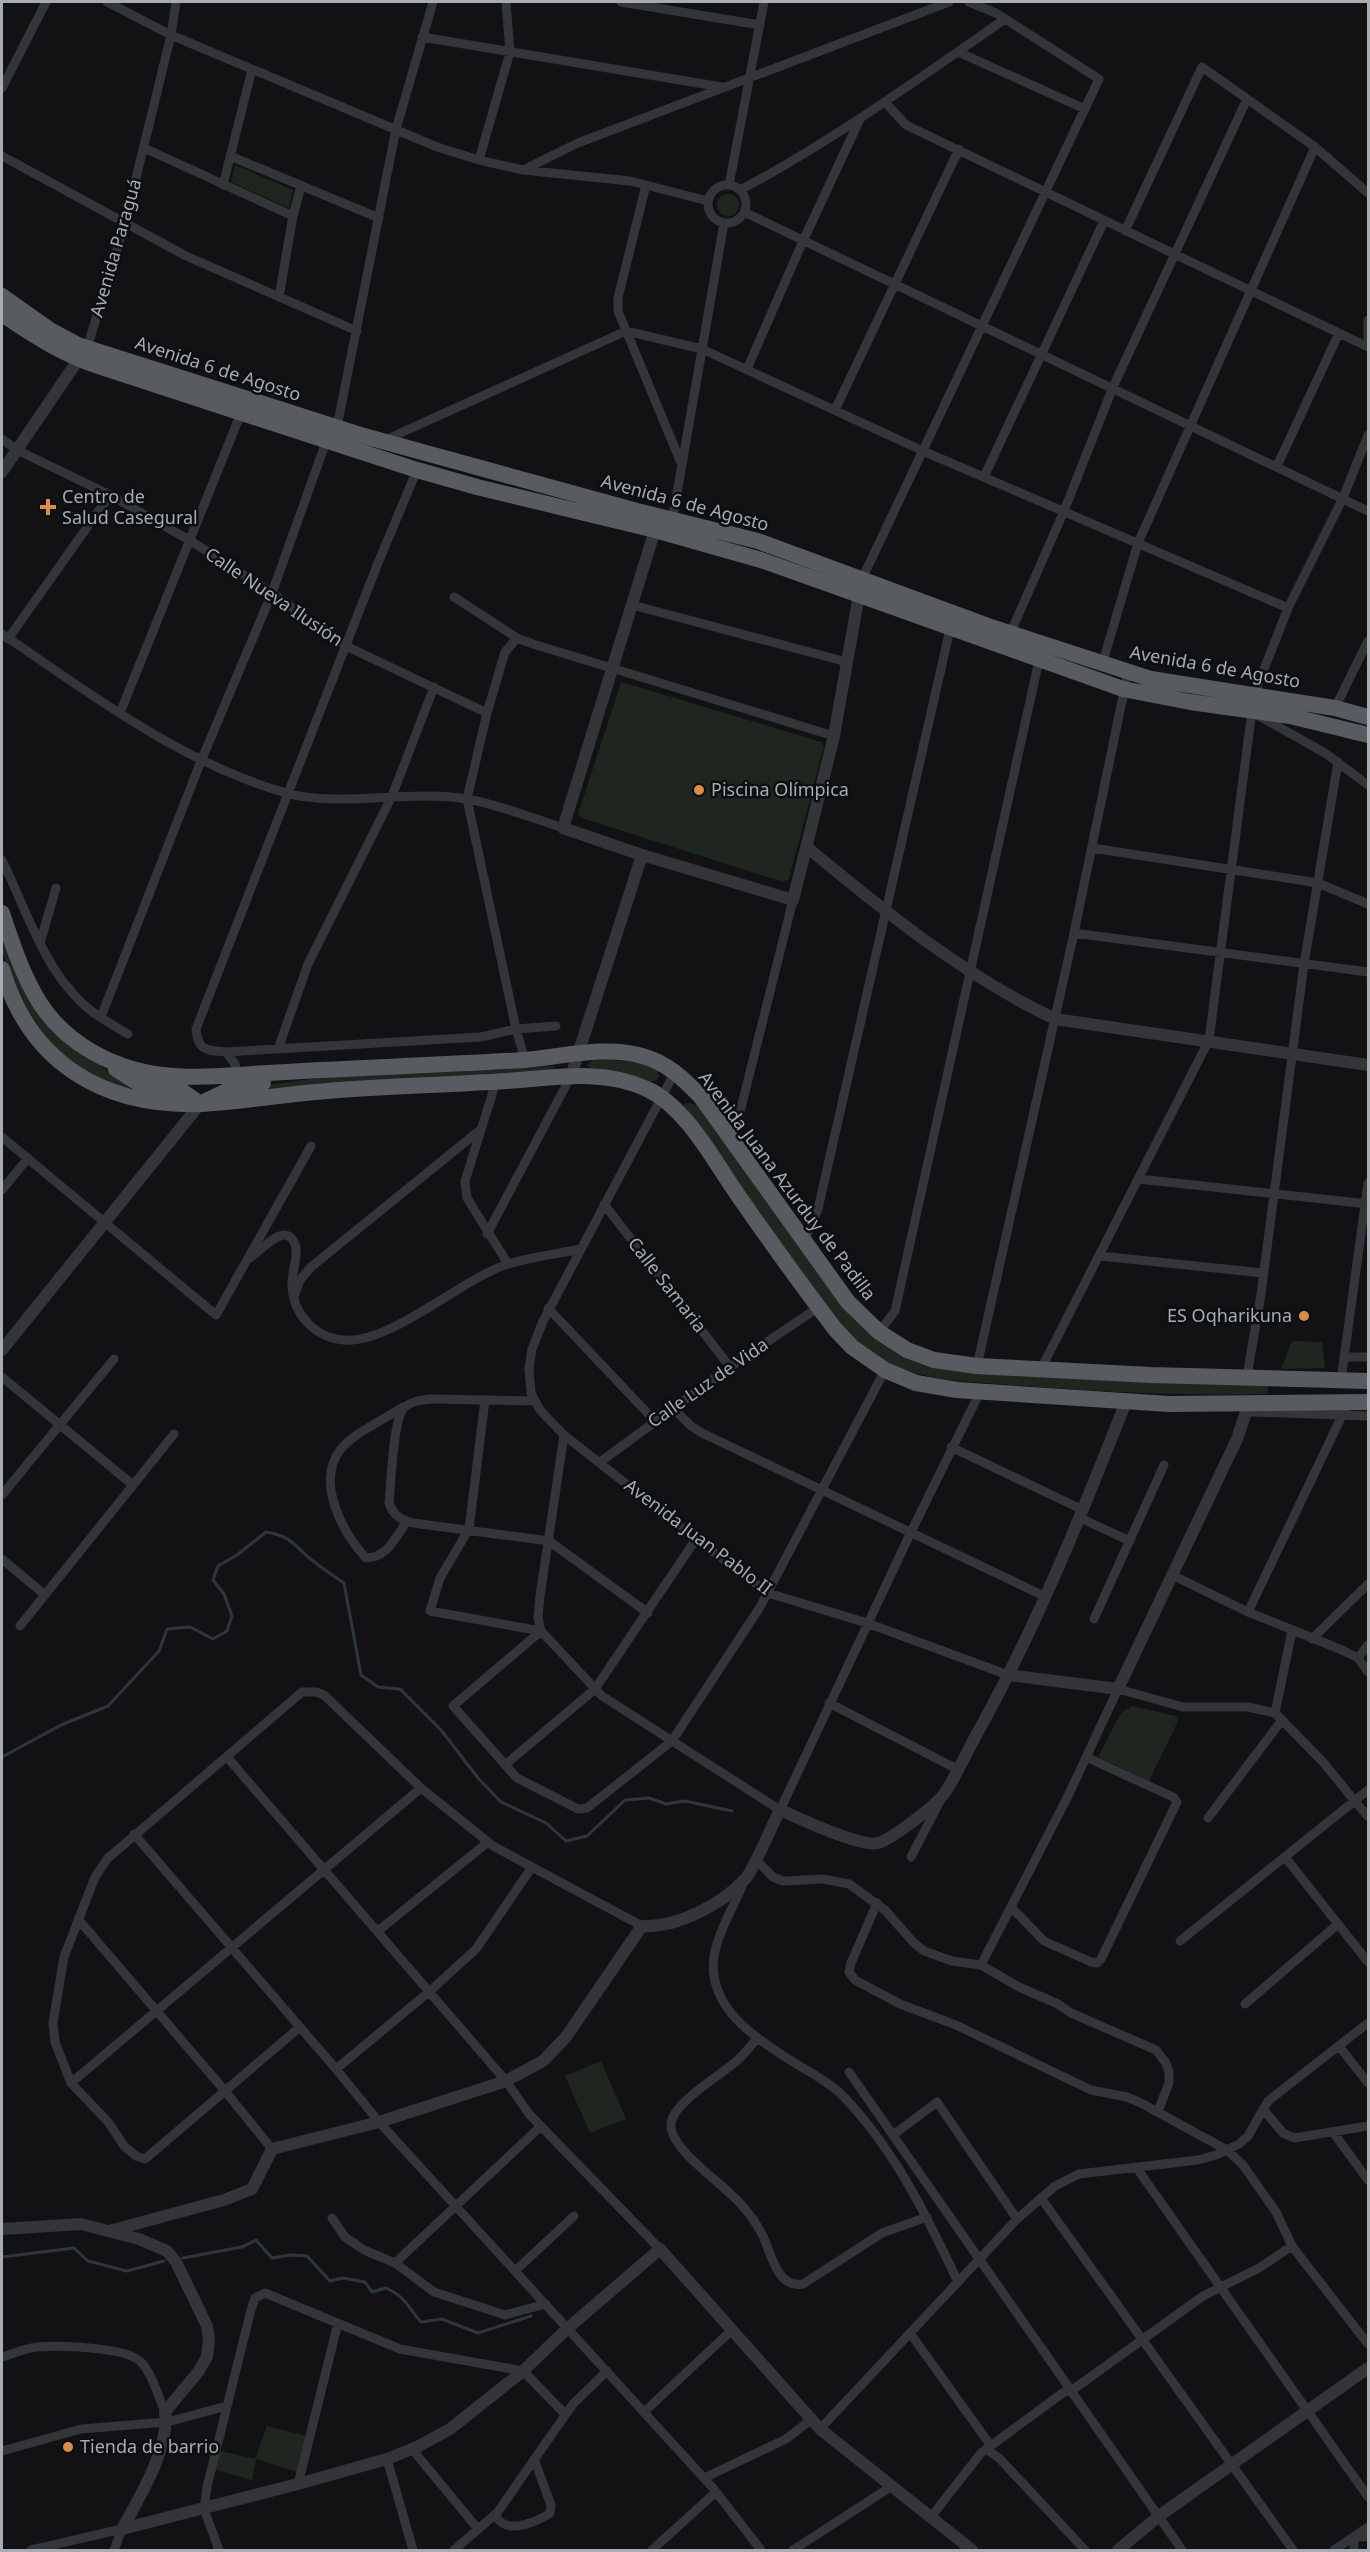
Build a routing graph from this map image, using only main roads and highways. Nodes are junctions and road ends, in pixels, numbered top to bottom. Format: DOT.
graph roads {
  1 [pos="2,296"];
  2 [pos="2,314"];
  3 [pos="82,354"];
  4 [pos="332,433"];
  5 [pos="666,528"];
  6 [pos="952,621"];
  7 [pos="1041,652"];
  8 [pos="1252,703"];
  9 [pos="1368,717"];
  10 [pos="1368,735"];
  11 [pos="2,913"];
  12 [pos="3,982"];
  13 [pos="105,1058"];
  14 [pos="324,1069"];
  15 [pos="200,1104"];
  16 [pos="1275,1377"];
  17 [pos="1322,1379"];
  18 [pos="1368,1381"];
  19 [pos="1320,1401"];
  20 [pos="1368,1402"];
  21 [pos="1274,1403"];
  1 -- 3 [label="highway, Avenida 6 de Agosto"];
  2 -- 3 [label="highway, Avenida 6 de Agosto"];
  3 -- 4 [label="highway, Avenida 6 de Agosto"];
  3 -- 4 [label="highway, Avenida 6 de Agosto"];
  4 -- 5 [label="highway, Avenida 6 de Agosto"];
  4 -- 5 [label="highway, Avenida 6 de Agosto"];
  5 -- 6 [label="highway, Avenida 6 de Agosto"];
  6 -- 7 [label="highway, Avenida 6 de Agosto"];
  6 -- 7 [label="highway, Avenida 6 de Agosto"];
  7 -- 8 [label="highway, Avenida 6 de Agosto"];
  7 -- 8 [label="highway, Avenida 6 de Agosto"];
  8 -- 9 [label="highway, Avenida 6 de Agosto"];
  8 -- 10 [label="highway, Avenida 6 de Agosto"];
  11 -- 13 [label="highway, Avenida Juana Azurduy de Padilla"];
  12 -- 15 [label="highway"];
  13 -- 14 [label="highway, Avenida Juana Azurduy de Padilla"];
  13 -- 15 [label="highway"];
  14 -- 15 [label="highway"];
  14 -- 16 [label="highway, Avenida Juana Azurduy de Padilla"];
  15 -- 21 [label="highway"];
  16 -- 17 [label="highway, Avenida Juana Azurduy de Padilla"];
  16 -- 21 [label="highway"];
  17 -- 18 [label="highway, Avenida Juana Azurduy de Padilla"];
  17 -- 19 [label="highway"];
  19 -- 20 [label="highway"];
  19 -- 21 [label="highway"];
}
